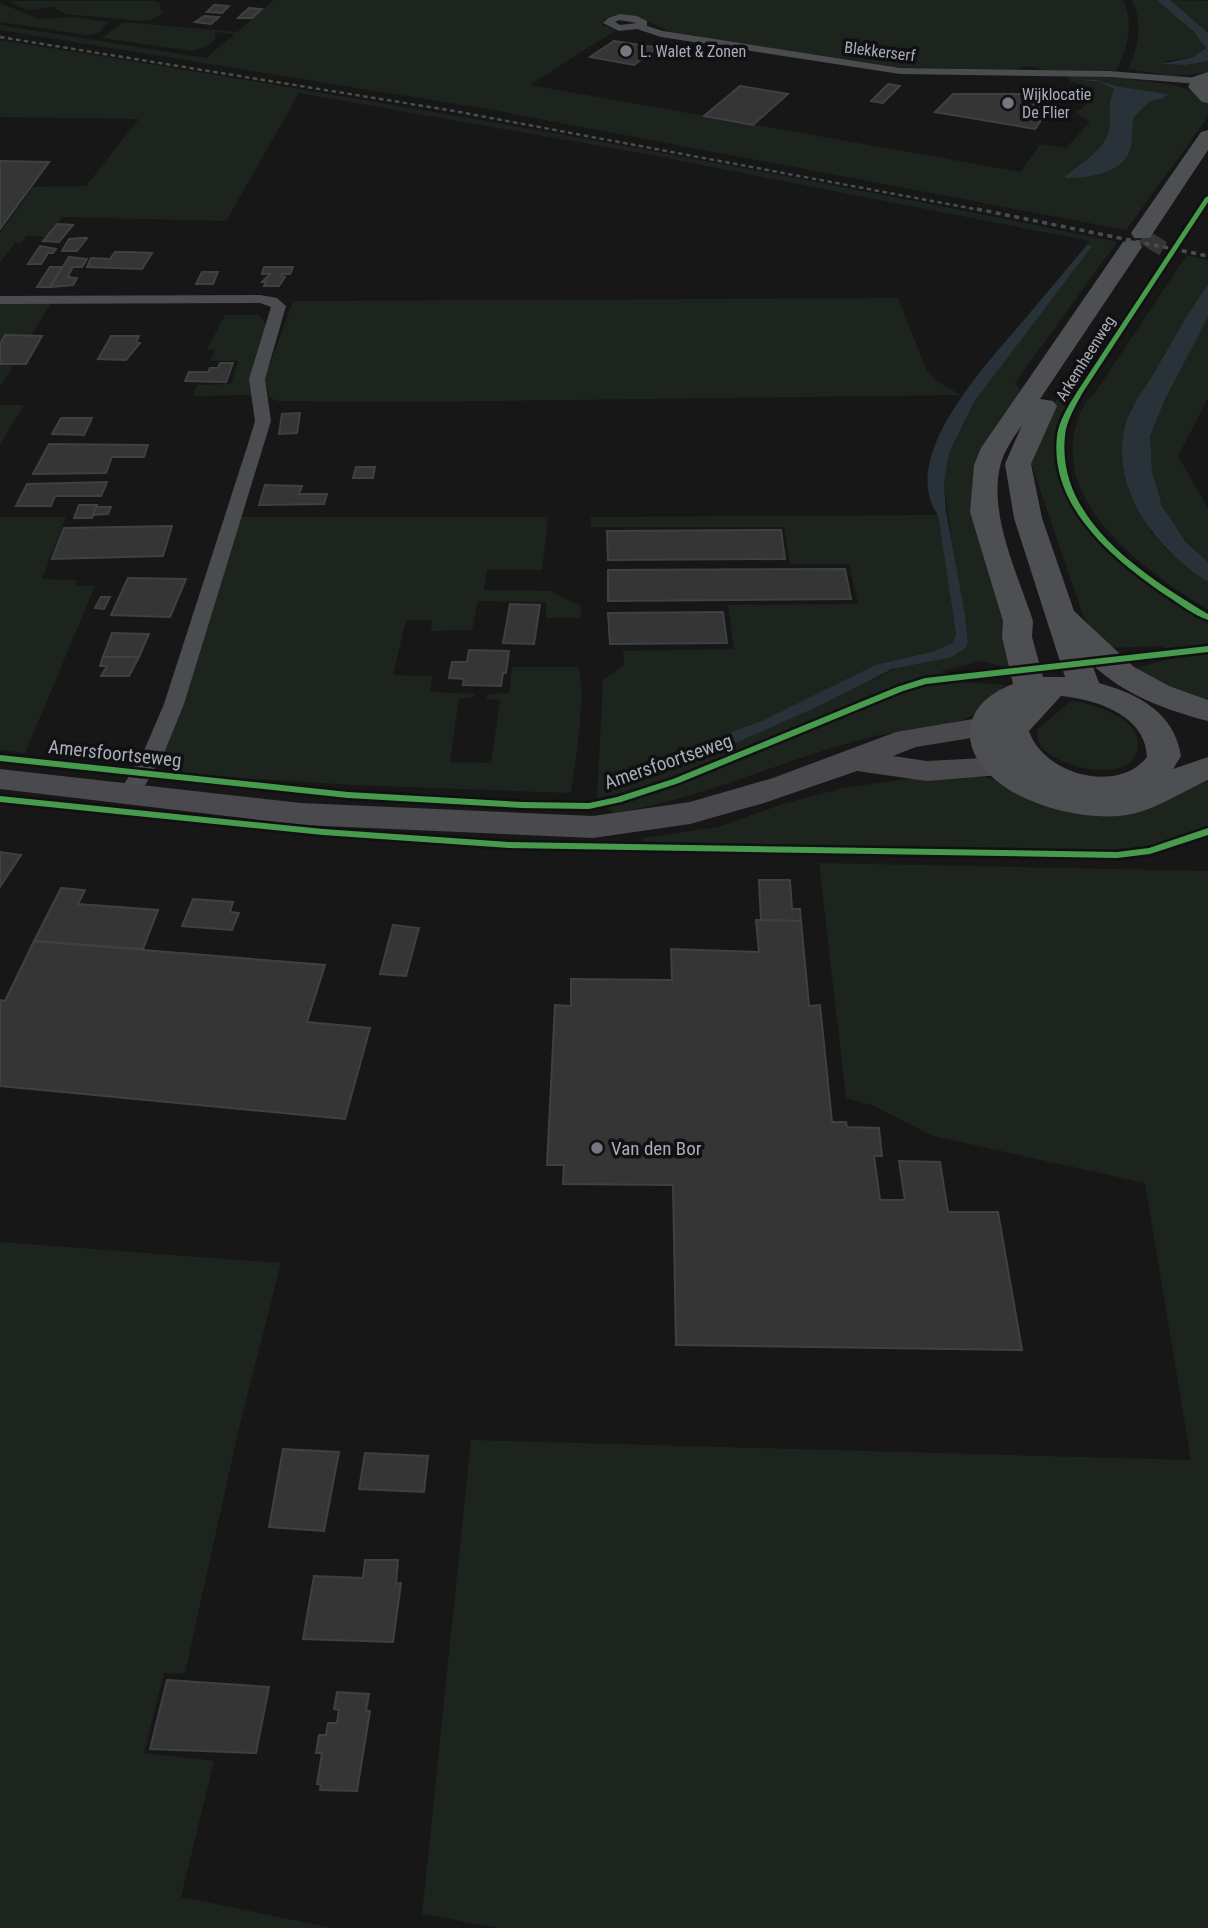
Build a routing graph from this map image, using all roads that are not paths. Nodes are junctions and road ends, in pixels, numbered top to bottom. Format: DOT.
graph roads {
  1 [pos="638,26"];
  2 [pos="1203,86"];
  3 [pos="1208,136"];
  4 [pos="1208,164"];
  5 [pos="1145,241"];
  6 [pos="0,300"];
  7 [pos="1063,615"];
  8 [pos="1040,687"];
  9 [pos="1085,689"];
  10 [pos="1208,711"];
  11 [pos="1208,728"];
  12 [pos="1000,750"];
  13 [pos="1208,752"];
  14 [pos="1177,757"];
  15 [pos="857,761"];
  16 [pos="0,779"];
  17 [pos="129,794"];
  1 -- 2 [label="street, Blekkerserf"];
  3 -- 5 [label="main road, Arkemheenweg"];
  4 -- 5 [label="main road, Arkemheenweg"];
  5 -- 7 [label="main road, Arkemheenweg"];
  5 -- 8 [label="main road, Arkemheenweg"];
  6 -- 17 [label="street, Amersfoortseweg"];
  7 -- 9 [label="main road, Arkemheenweg"];
  7 -- 10 [label="main road"];
  8 -- 9 [label="main road"];
  8 -- 12 [label="main road"];
  8 -- 12 [label="main road"];
  9 -- 14 [label="main road"];
  11 -- 14 [label="main road"];
  12 -- 14 [label="main road"];
  12 -- 15 [label="main road, Amersfoortseweg"];
  12 -- 15 [label="main road, Amersfoortseweg"];
  13 -- 14 [label="main road"];
  15 -- 17 [label="main road, Amersfoortseweg"];
  16 -- 17 [label="main road, Amersfoortseweg"];
}
